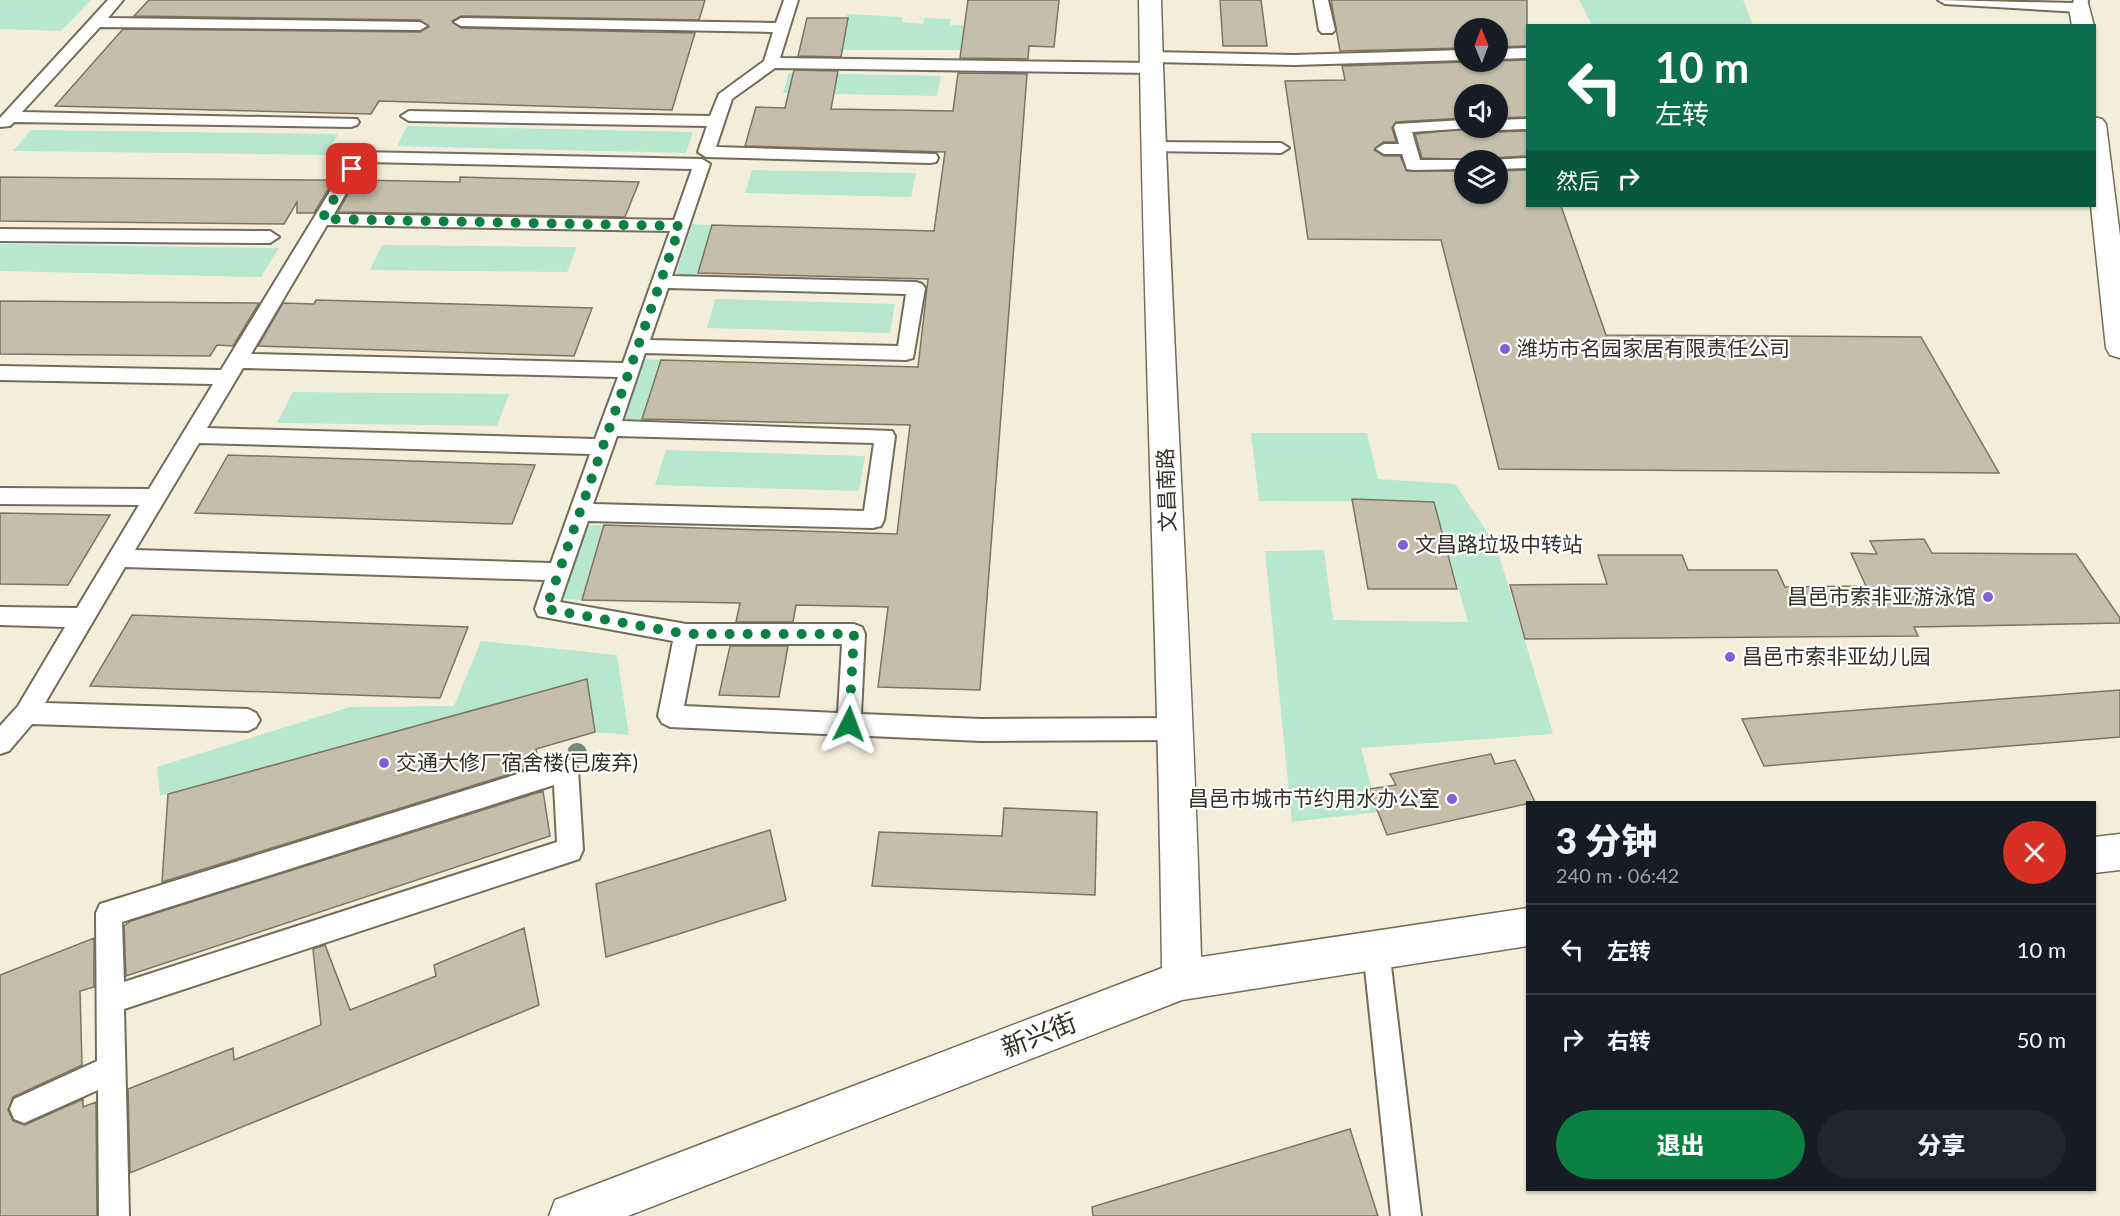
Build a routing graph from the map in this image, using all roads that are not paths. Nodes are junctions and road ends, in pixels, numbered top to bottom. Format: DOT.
graph roads {
  1 [pos="116,0"];
  2 [pos="791,0"];
  3 [pos="1150,0"];
  4 [pos="1321,0"];
  5 [pos="1945,0"];
  6 [pos="2082,11"];
  7 [pos="96,22"];
  8 [pos="461,22"];
  9 [pos="420,26"];
  10 [pos="782,28"];
  11 [pos="1327,30"];
  12 [pos="1526,53"];
  13 [pos="1508,54"];
  14 [pos="1454,55"];
  15 [pos="1153,62"];
  16 [pos="771,63"];
  17 [pos="409,116"];
  18 [pos="717,121"];
  19 [pos="5,122"];
  20 [pos="351,122"];
  21 [pos="1526,124"];
  22 [pos="1454,125"];
  23 [pos="1508,125"];
  24 [pos="2096,141"];
  25 [pos="1153,147"];
  26 [pos="1281,148"];
  27 [pos="1384,149"];
  28 [pos="1409,149"];
  29 [pos="930,158"];
  30 [pos="1526,163"];
  31 [pos="1454,164"];
  32 [pos="1508,164"];
  33 [pos="322,219"];
  34 [pos="680,226"];
  35 [pos="0,235"];
  36 [pos="270,237"];
  37 [pos="660,282"];
  38 [pos="638,346"];
  39 [pos="2120,348"];
  40 [pos="233,369"];
  41 [pos="630,370"];
  42 [pos="0,374"];
  43 [pos="193,435"];
  44 [pos="606,437"];
  45 [pos="0,496"];
  46 [pos="156,497"];
  47 [pos="580,512"];
  48 [pos="119,558"];
  49 [pos="559,572"];
  50 [pos="0,616"];
  51 [pos="83,618"];
  52 [pos="686,634"];
  53 [pos="26,713"];
  54 [pos="248,720"];
  55 [pos="849,724"];
  56 [pos="1177,729"];
  57 [pos="0,743"];
  58 [pos="2120,852"];
  59 [pos="2096,855"];
  60 [pos="1526,927"];
  61 [pos="1376,949"];
  62 [pos="1182,980"];
  63 [pos="111,1000"];
  64 [pos="112,1069"];
  65 [pos="24,1109"];
  66 [pos="114,1216"];
  67 [pos="571,1216"];
  68 [pos="1406,1216"];
  1 -- 7 [label="lane"];
  2 -- 10 [label="lane"];
  3 -- 15 [label="street, 文昌南路"];
  4 -- 11 [label="lane"];
  5 -- 6 [label="lane"];
  7 -- 9 [label="lane"];
  7 -- 19 [label="lane"];
  8 -- 10 [label="lane"];
  10 -- 16 [label="lane"];
  12 -- 13 [label="lane"];
  14 -- 15 [label="lane"];
  15 -- 16 [label="lane"];
  15 -- 25 [label="street, 文昌南路"];
  16 -- 18 [label="lane"];
  17 -- 18 [label="lane"];
  18 -- 29 [label="lane"];
  19 -- 20 [label="lane"];
  21 -- 23 [label="lane"];
  22 -- 28 [label="lane"];
  24 -- 39 [label="street"];
  25 -- 26 [label="lane"];
  25 -- 56 [label="street, 文昌南路"];
  27 -- 28 [label="lane"];
  28 -- 31 [label="lane"];
  30 -- 32 [label="lane"];
  33 -- 34 [label="lane"];
  33 -- 34 [label="lane"];
  33 -- 40 [label="lane"];
  34 -- 37 [label="lane"];
  35 -- 36 [label="lane"];
  37 -- 38 [label="lane"];
  37 -- 38 [label="lane"];
  38 -- 41 [label="lane"];
  40 -- 41 [label="lane"];
  40 -- 42 [label="lane"];
  40 -- 43 [label="lane"];
  41 -- 44 [label="lane"];
  43 -- 44 [label="lane"];
  43 -- 46 [label="lane"];
  44 -- 47 [label="lane"];
  44 -- 47 [label="lane"];
  45 -- 46 [label="lane"];
  46 -- 48 [label="lane"];
  47 -- 49 [label="lane"];
  48 -- 49 [label="lane"];
  48 -- 51 [label="lane"];
  49 -- 52 [label="lane"];
  50 -- 51 [label="lane"];
  51 -- 53 [label="lane"];
  52 -- 55 [label="lane"];
  52 -- 55 [label="lane"];
  53 -- 54 [label="lane"];
  53 -- 57 [label="lane"];
  55 -- 56 [label="lane"];
  56 -- 62 [label="street, 文昌南路"];
  58 -- 59 [label="street"];
  60 -- 61 [label="street, 新兴街"];
  61 -- 62 [label="street, 新兴街"];
  61 -- 68 [label="lane"];
  62 -- 67 [label="street, 新兴街"];
  63 -- 63 [label="lane"];
  63 -- 64 [label="lane"];
  64 -- 65 [label="lane"];
  64 -- 66 [label="lane"];
}
